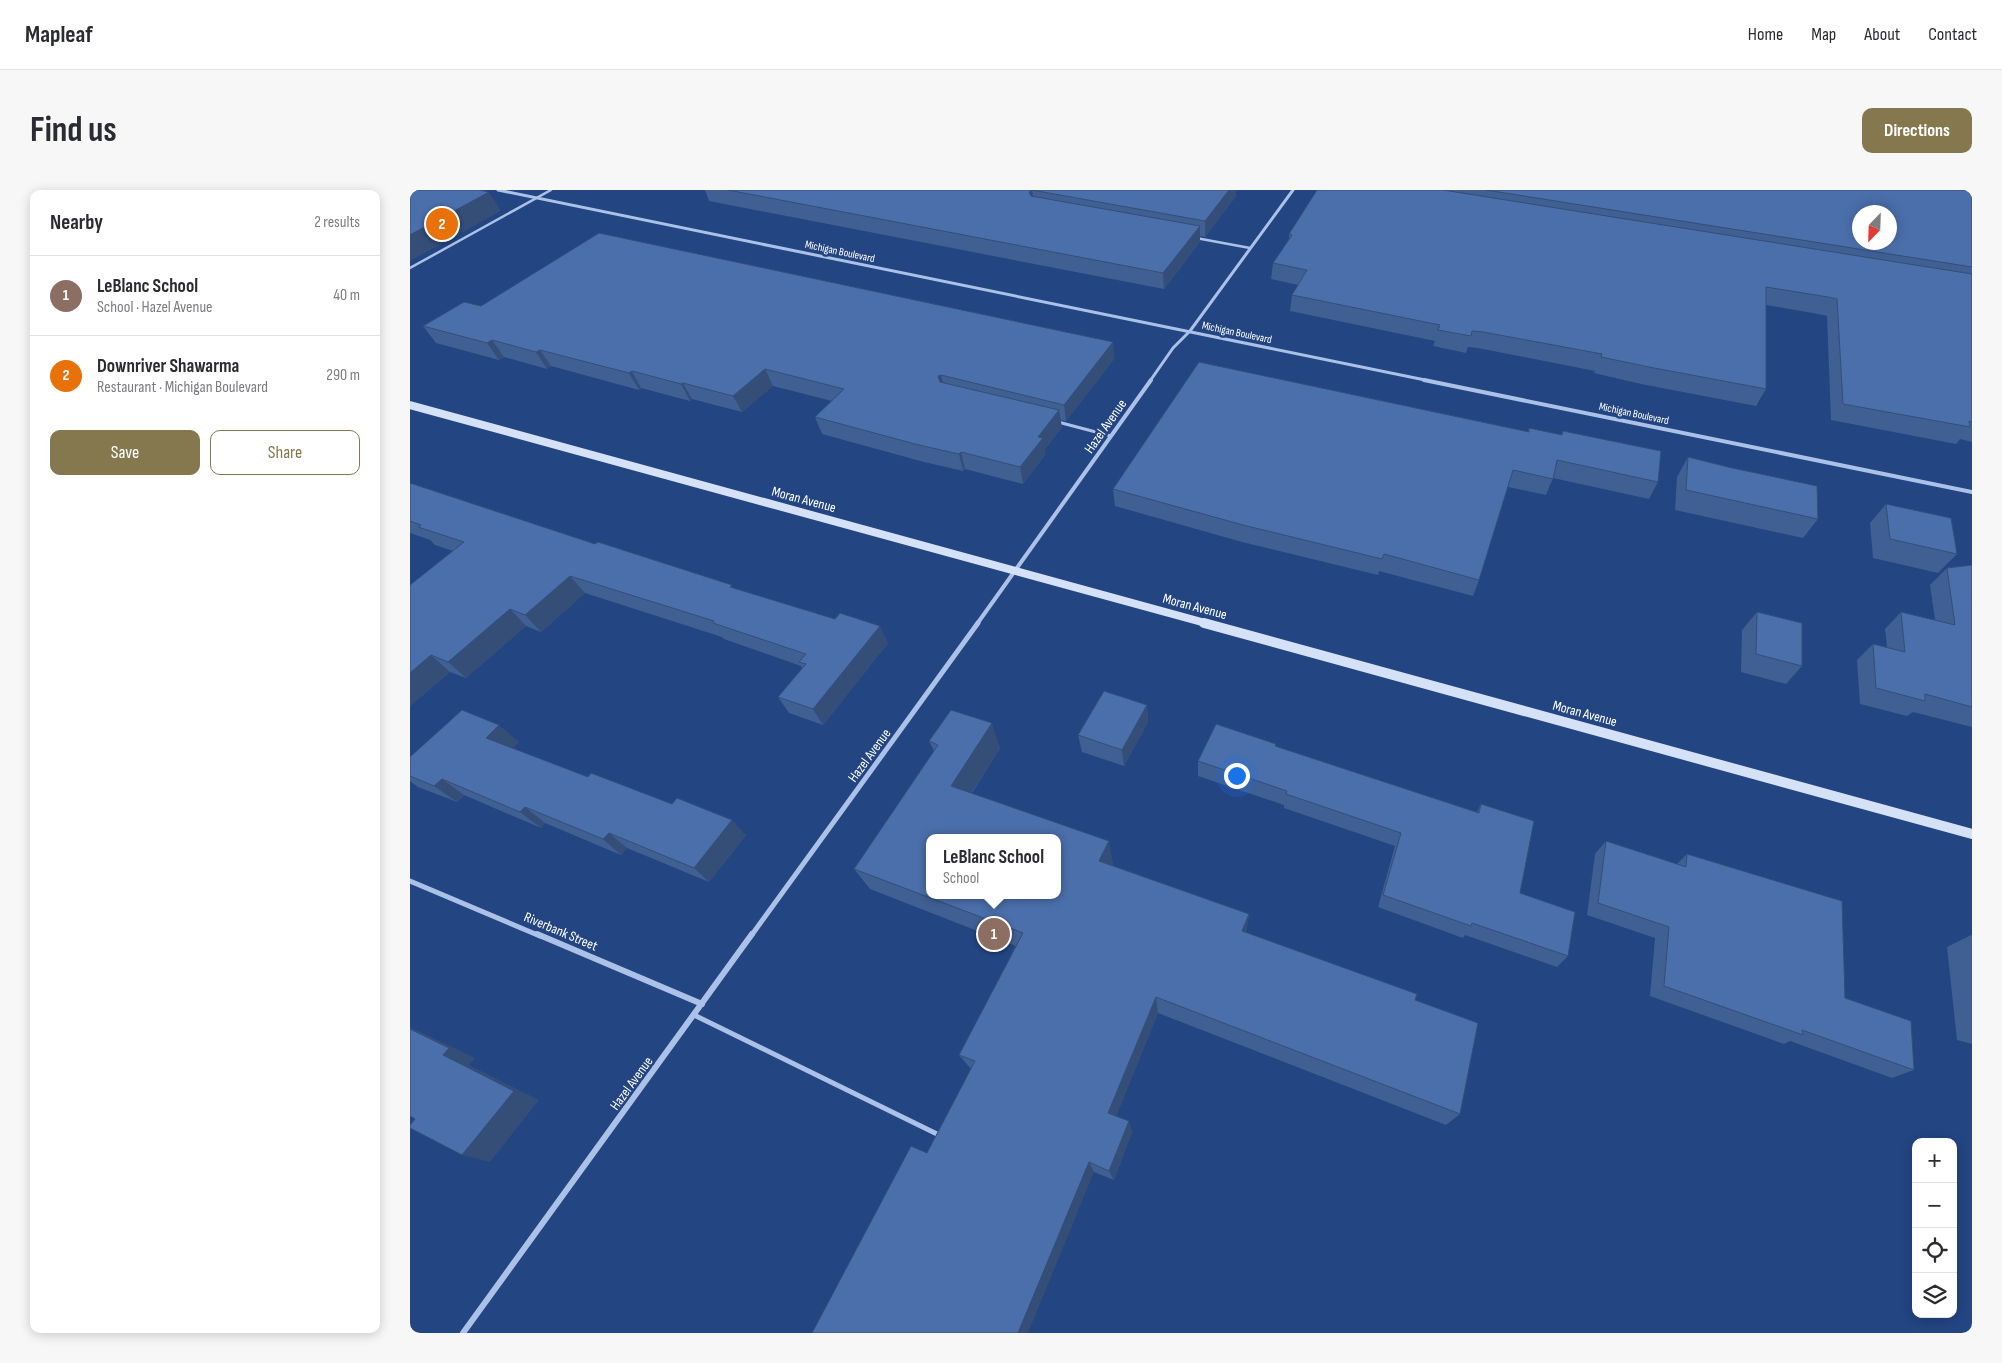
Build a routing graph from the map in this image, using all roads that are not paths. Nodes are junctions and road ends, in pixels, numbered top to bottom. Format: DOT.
graph roads {
  1 [pos="498,190"];
  2 [pos="551,190"];
  3 [pos="1292,190"];
  4 [pos="537,198"];
  5 [pos="1190,237"];
  6 [pos="1250,248"];
  7 [pos="410,268"];
  8 [pos="1190,331"];
  9 [pos="410,405"];
  10 [pos="1049,420"];
  11 [pos="1111,436"];
  12 [pos="1972,492"];
  13 [pos="1016,571"];
  14 [pos="1972,834"];
  15 [pos="410,881"];
  16 [pos="702,1004"];
  17 [pos="694,1015"];
  18 [pos="937,1134"];
  19 [pos="463,1333"];
  1 -- 4 [label="street, Michigan Boulevard"];
  2 -- 4 [label="lane"];
  3 -- 6 [label="street, Hazel Avenue"];
  4 -- 7 [label="lane"];
  4 -- 8 [label="street, Michigan Boulevard"];
  5 -- 6 [label="lane"];
  6 -- 8 [label="street, Hazel Avenue"];
  8 -- 11 [label="street, Hazel Avenue"];
  8 -- 12 [label="street, Michigan Boulevard"];
  9 -- 13 [label="main road, Moran Avenue"];
  10 -- 11 [label="lane"];
  11 -- 13 [label="street, Hazel Avenue"];
  13 -- 14 [label="main road, Moran Avenue"];
  13 -- 16 [label="street, Hazel Avenue"];
  15 -- 16 [label="street, Riverbank Street"];
  16 -- 17 [label="street, Hazel Avenue"];
  17 -- 18 [label="lane"];
  17 -- 19 [label="street, Hazel Avenue"];
}
